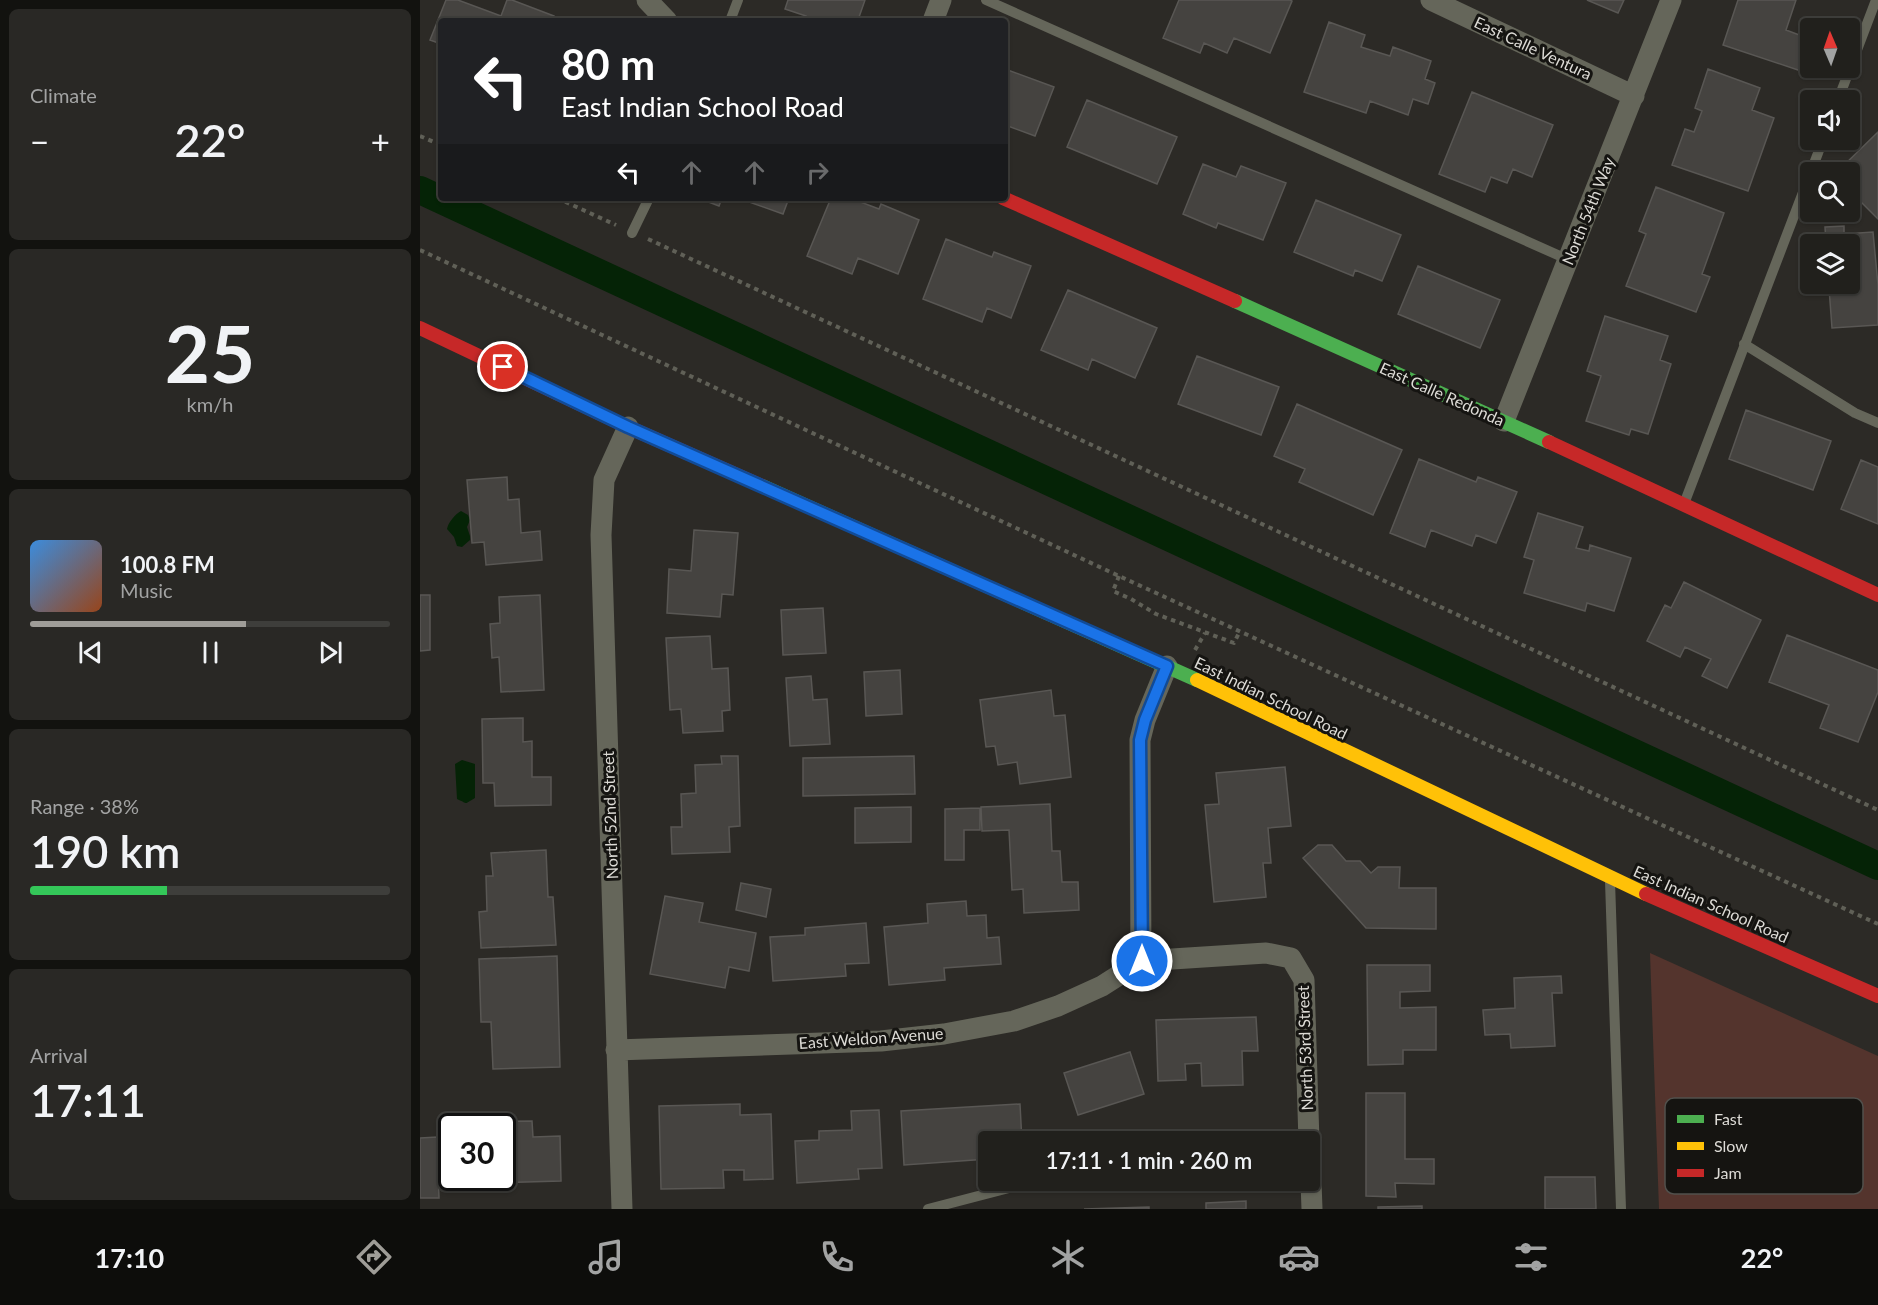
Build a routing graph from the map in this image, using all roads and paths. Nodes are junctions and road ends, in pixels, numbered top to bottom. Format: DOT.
graph roads {
  1 [pos="647,0"];
  2 [pos="738,0"];
  3 [pos="941,0"];
  4 [pos="986,0"];
  5 [pos="1431,0"];
  6 [pos="1671,0"];
  7 [pos="1876,5"];
  8 [pos="664,18"];
  9 [pos="731,18"];
  10 [pos="934,18"];
  11 [pos="1842,90"];
  12 [pos="1634,96"];
  13 [pos="420,135"];
  14 [pos="438,144"];
  15 [pos="1819,150"];
  16 [pos="1008,200"];
  17 [pos="564,201"];
  18 [pos="648,201"];
  19 [pos="632,232"];
  20 [pos="420,250"];
  21 [pos="1569,260"];
  22 [pos="420,328"];
  23 [pos="1744,344"];
  24 [pos="1504,422"];
  25 [pos="1878,423"];
  26 [pos="628,427"];
  27 [pos="1683,505"];
  28 [pos="1119,576"];
  29 [pos="1878,595"];
  30 [pos="1239,631"];
  31 [pos="1167,666"];
  32 [pos="1878,810"];
  33 [pos="1610,878"];
  34 [pos="1878,924"];
  35 [pos="1291,958"];
  36 [pos="1142,961"];
  37 [pos="1878,996"];
  38 [pos="616,1050"];
  39 [pos="1305,1131"];
  40 [pos="998,1191"];
  41 [pos="1310,1191"];
  42 [pos="622,1209"];
  43 [pos="928,1209"];
  44 [pos="1312,1209"];
  45 [pos="1621,1209"];
  1 -- 8 [label="street"];
  2 -- 9 [label="lane"];
  3 -- 10 [label="street"];
  4 -- 21 [label="lane"];
  5 -- 12 [label="street, East Calle Ventura"];
  6 -- 12 [label="street, North 54th Way"];
  7 -- 11 [label="lane"];
  12 -- 21 [label="street, North 54th Way"];
  13 -- 14 [label="path"];
  15 -- 23 [label="lane"];
  16 -- 24 [label="main road, East Calle Redonda"];
  17 -- 19 [label="path"];
  18 -- 19 [label="lane"];
  19 -- 32 [label="path"];
  20 -- 28 [label="path"];
  21 -- 24 [label="street, North 54th Way"];
  22 -- 26 [label="main road, East Indian School Road"];
  23 -- 25 [label="lane"];
  23 -- 27 [label="lane"];
  24 -- 27 [label="main road, East Calle Redonda"];
  26 -- 31 [label="main road, East Indian School Road"];
  26 -- 38 [label="street, North 52nd Street"];
  27 -- 29 [label="main road, East Calle Redonda"];
  28 -- 30 [label="path"];
  28 -- 30 [label="path"];
  30 -- 34 [label="path"];
  31 -- 33 [label="main road, East Indian School Road"];
  31 -- 36 [label="street"];
  33 -- 37 [label="main road, East Indian School Road"];
  33 -- 45 [label="lane"];
  35 -- 36 [label="street, East Weldon Avenue"];
  35 -- 39 [label="street, North 53rd Street"];
  36 -- 38 [label="street, East Weldon Avenue"];
  38 -- 42 [label="street, North 52nd Street"];
  40 -- 43 [label="lane"];
  41 -- 44 [label="street, North 53rd Street"];
}
